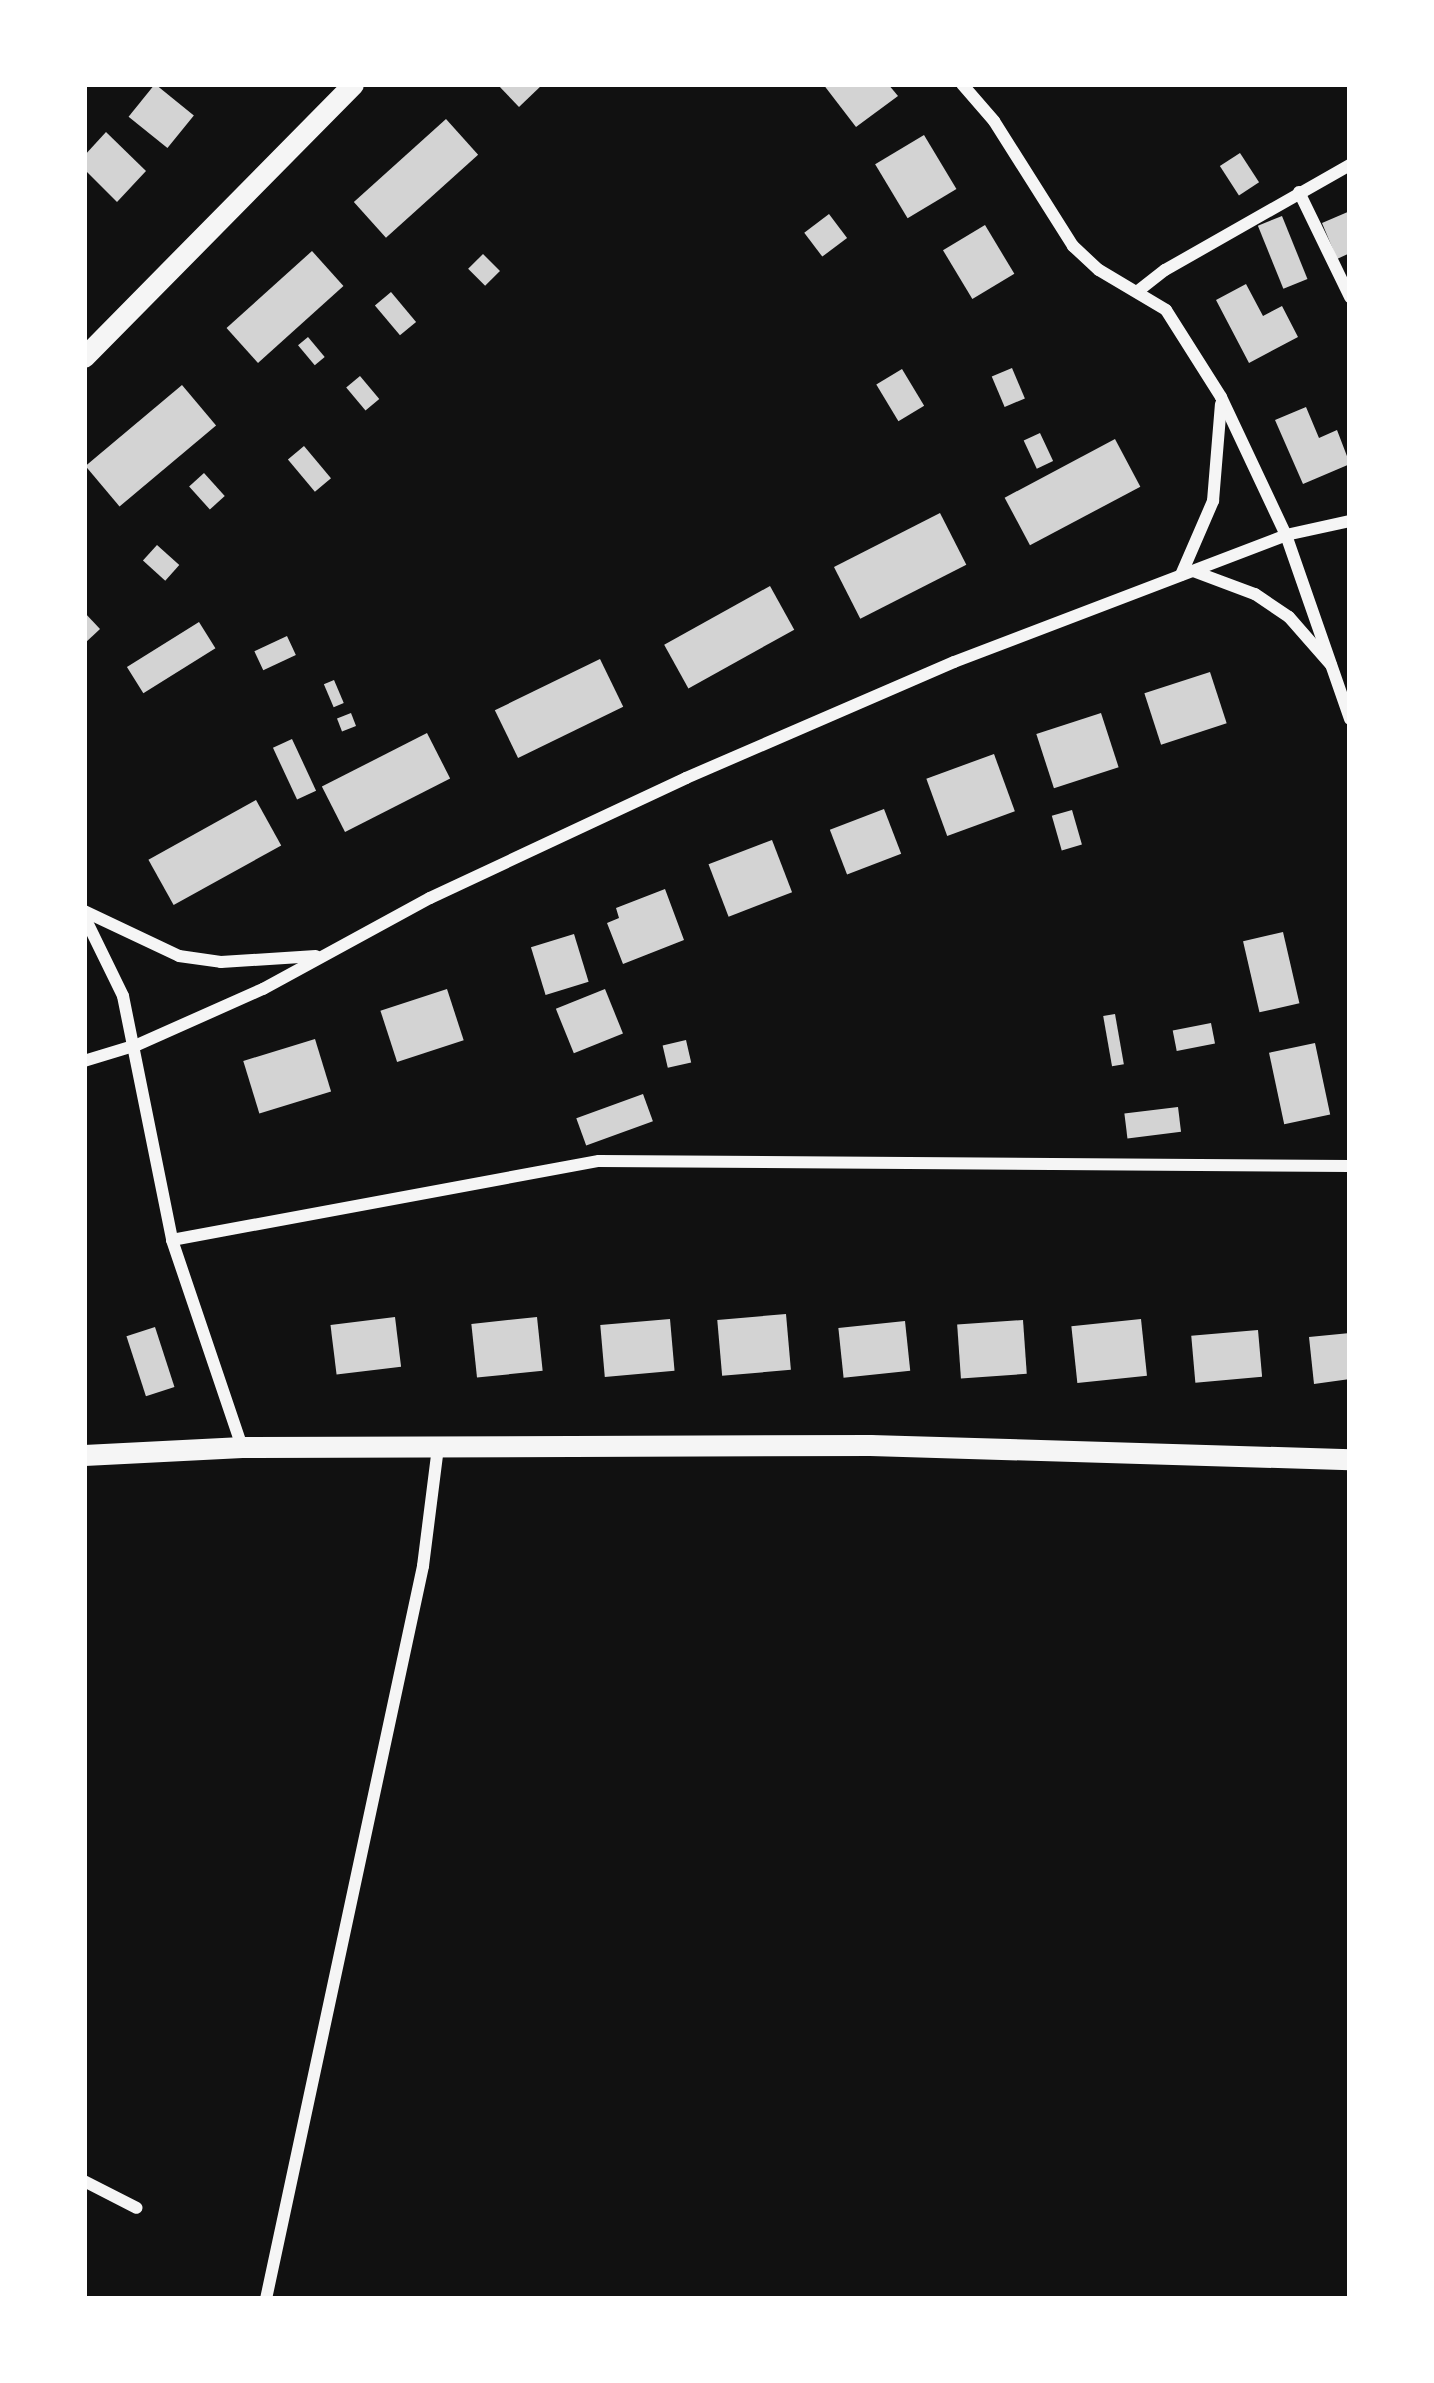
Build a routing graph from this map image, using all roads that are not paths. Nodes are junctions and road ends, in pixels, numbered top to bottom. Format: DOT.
graph roads {
  1 [pos="353,84"];
  2 [pos="962,84"];
  3 [pos="1350,165"];
  4 [pos="1299,192"];
  5 [pos="1138,291"];
  6 [pos="1350,297"];
  7 [pos="84,357"];
  8 [pos="1221,397"];
  9 [pos="1350,521"];
  10 [pos="1286,535"];
  11 [pos="1187,573"];
  12 [pos="1335,670"];
  13 [pos="1350,719"];
  14 [pos="84,914"];
  15 [pos="323,956"];
  16 [pos="136,1045"];
  17 [pos="84,1061"];
  18 [pos="1350,1166"];
  19 [pos="172,1240"];
  20 [pos="242,1447"];
  21 [pos="438,1447"];
  22 [pos="84,1455"];
  23 [pos="1350,1459"];
  24 [pos="84,2181"];
  25 [pos="137,2208"];
  26 [pos="266,2299"];
  1 -- 7 [label="street"];
  2 -- 5 [label="street"];
  3 -- 4 [label="street"];
  4 -- 5 [label="street"];
  4 -- 6 [label="street"];
  5 -- 8 [label="street"];
  8 -- 10 [label="street"];
  8 -- 11 [label="street"];
  9 -- 10 [label="street"];
  10 -- 11 [label="street"];
  10 -- 12 [label="street"];
  11 -- 12 [label="street"];
  11 -- 15 [label="street"];
  12 -- 13 [label="street"];
  14 -- 15 [label="street"];
  14 -- 16 [label="street"];
  15 -- 16 [label="street"];
  16 -- 17 [label="street"];
  16 -- 19 [label="street"];
  18 -- 19 [label="street"];
  19 -- 20 [label="street"];
  20 -- 21 [label="street"];
  20 -- 22 [label="street"];
  21 -- 23 [label="street"];
  21 -- 26 [label="street"];
  24 -- 25 [label="street"];
}
